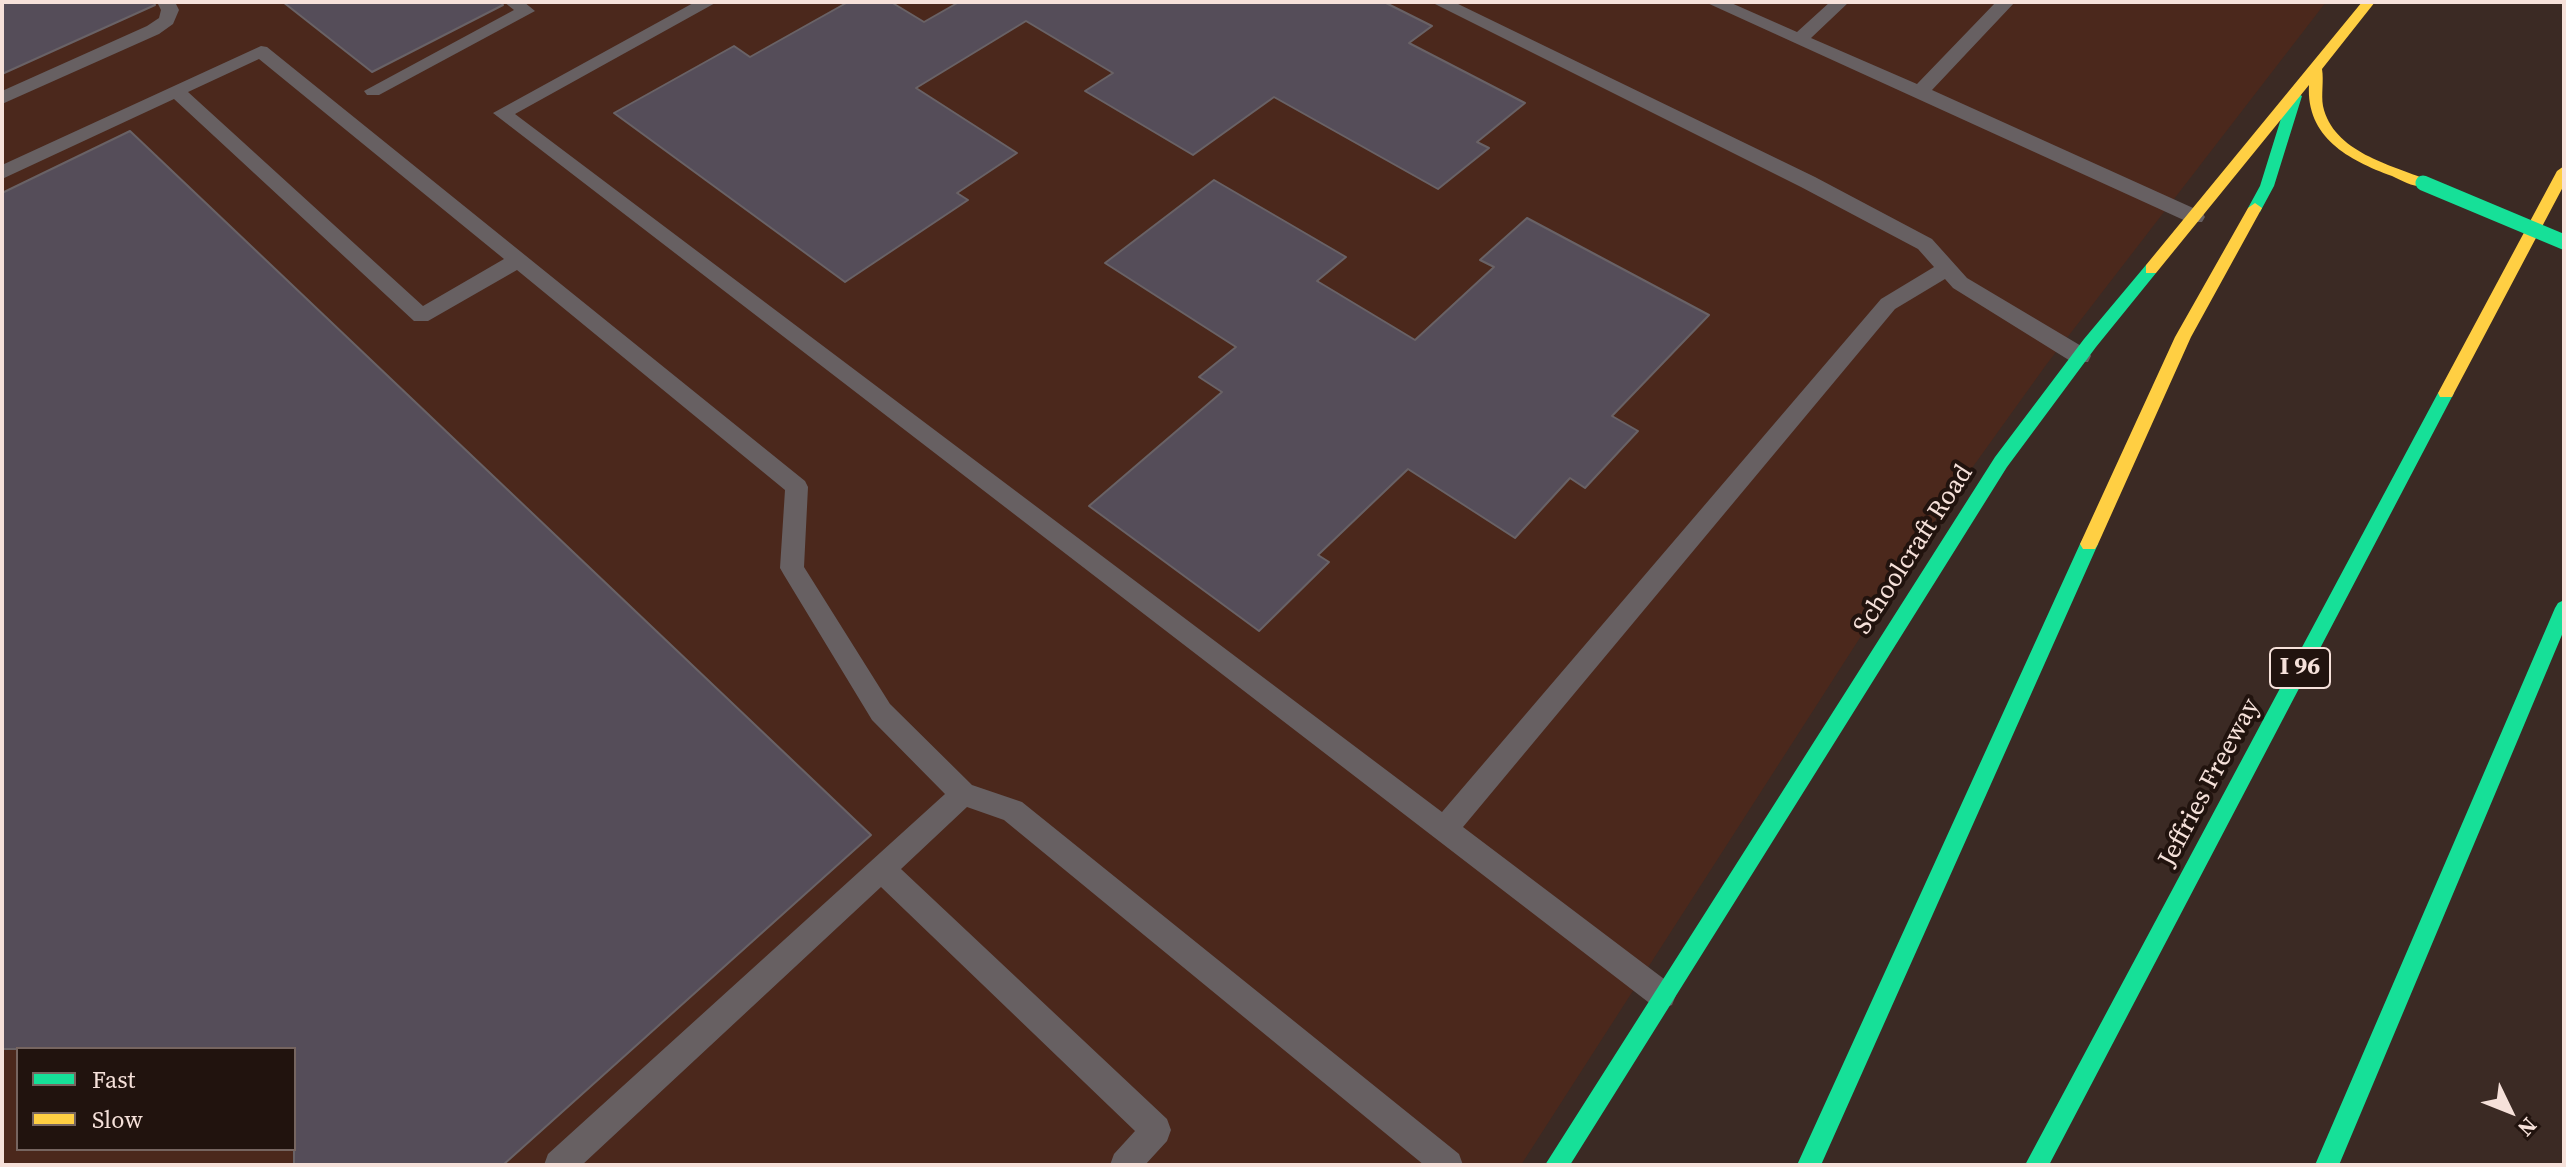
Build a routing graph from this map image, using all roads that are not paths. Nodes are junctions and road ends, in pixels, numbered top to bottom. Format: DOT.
graph roads {
  1 [pos="166,2"];
  2 [pos="513,2"];
  3 [pos="708,2"];
  4 [pos="1440,2"];
  5 [pos="1714,2"];
  6 [pos="1840,2"];
  7 [pos="2006,2"];
  8 [pos="2369,2"];
  9 [pos="1800,39"];
  10 [pos="2316,70"];
  11 [pos="176,91"];
  12 [pos="373,91"];
  13 [pos="1920,92"];
  14 [pos="2295,96"];
  15 [pos="2,98"];
  16 [pos="2564,171"];
  17 [pos="2,173"];
  18 [pos="2195,217"];
  19 [pos="2564,242"];
  20 [pos="519,260"];
  21 [pos="1946,269"];
  22 [pos="2080,356"];
  23 [pos="2564,608"];
  24 [pos="963,794"];
  25 [pos="1444,830"];
  26 [pos="882,869"];
  27 [pos="1662,995"];
  28 [pos="559,1165"];
  29 [pos="1125,1165"];
  30 [pos="1448,1165"];
  31 [pos="1557,1165"];
  32 [pos="1809,1165"];
  33 [pos="2037,1165"];
  34 [pos="2327,1165"];
  1 -- 15 [label="lane"];
  2 -- 12 [label="lane"];
  3 -- 25 [label="lane"];
  4 -- 21 [label="lane"];
  5 -- 9 [label="lane"];
  6 -- 9 [label="lane"];
  7 -- 13 [label="lane"];
  8 -- 10 [label="main road, Schoolcraft Road"];
  9 -- 13 [label="lane"];
  10 -- 14 [label="main road, Schoolcraft Road"];
  10 -- 19 [label="main road, bridge"];
  11 -- 17 [label="lane"];
  11 -- 20 [label="lane"];
  11 -- 20 [label="lane"];
  13 -- 18 [label="lane"];
  14 -- 18 [label="main road, Schoolcraft Road"];
  14 -- 32 [label="main road"];
  16 -- 33 [label="main road, Jeffries Freeway / I 96"];
  18 -- 22 [label="main road, Schoolcraft Road"];
  20 -- 24 [label="lane"];
  21 -- 22 [label="lane"];
  21 -- 25 [label="lane"];
  22 -- 27 [label="main road, Schoolcraft Road"];
  23 -- 34 [label="main road"];
  24 -- 26 [label="lane"];
  24 -- 30 [label="lane"];
  25 -- 27 [label="lane"];
  26 -- 28 [label="lane"];
  26 -- 29 [label="lane"];
  27 -- 31 [label="main road, Schoolcraft Road"];
}
